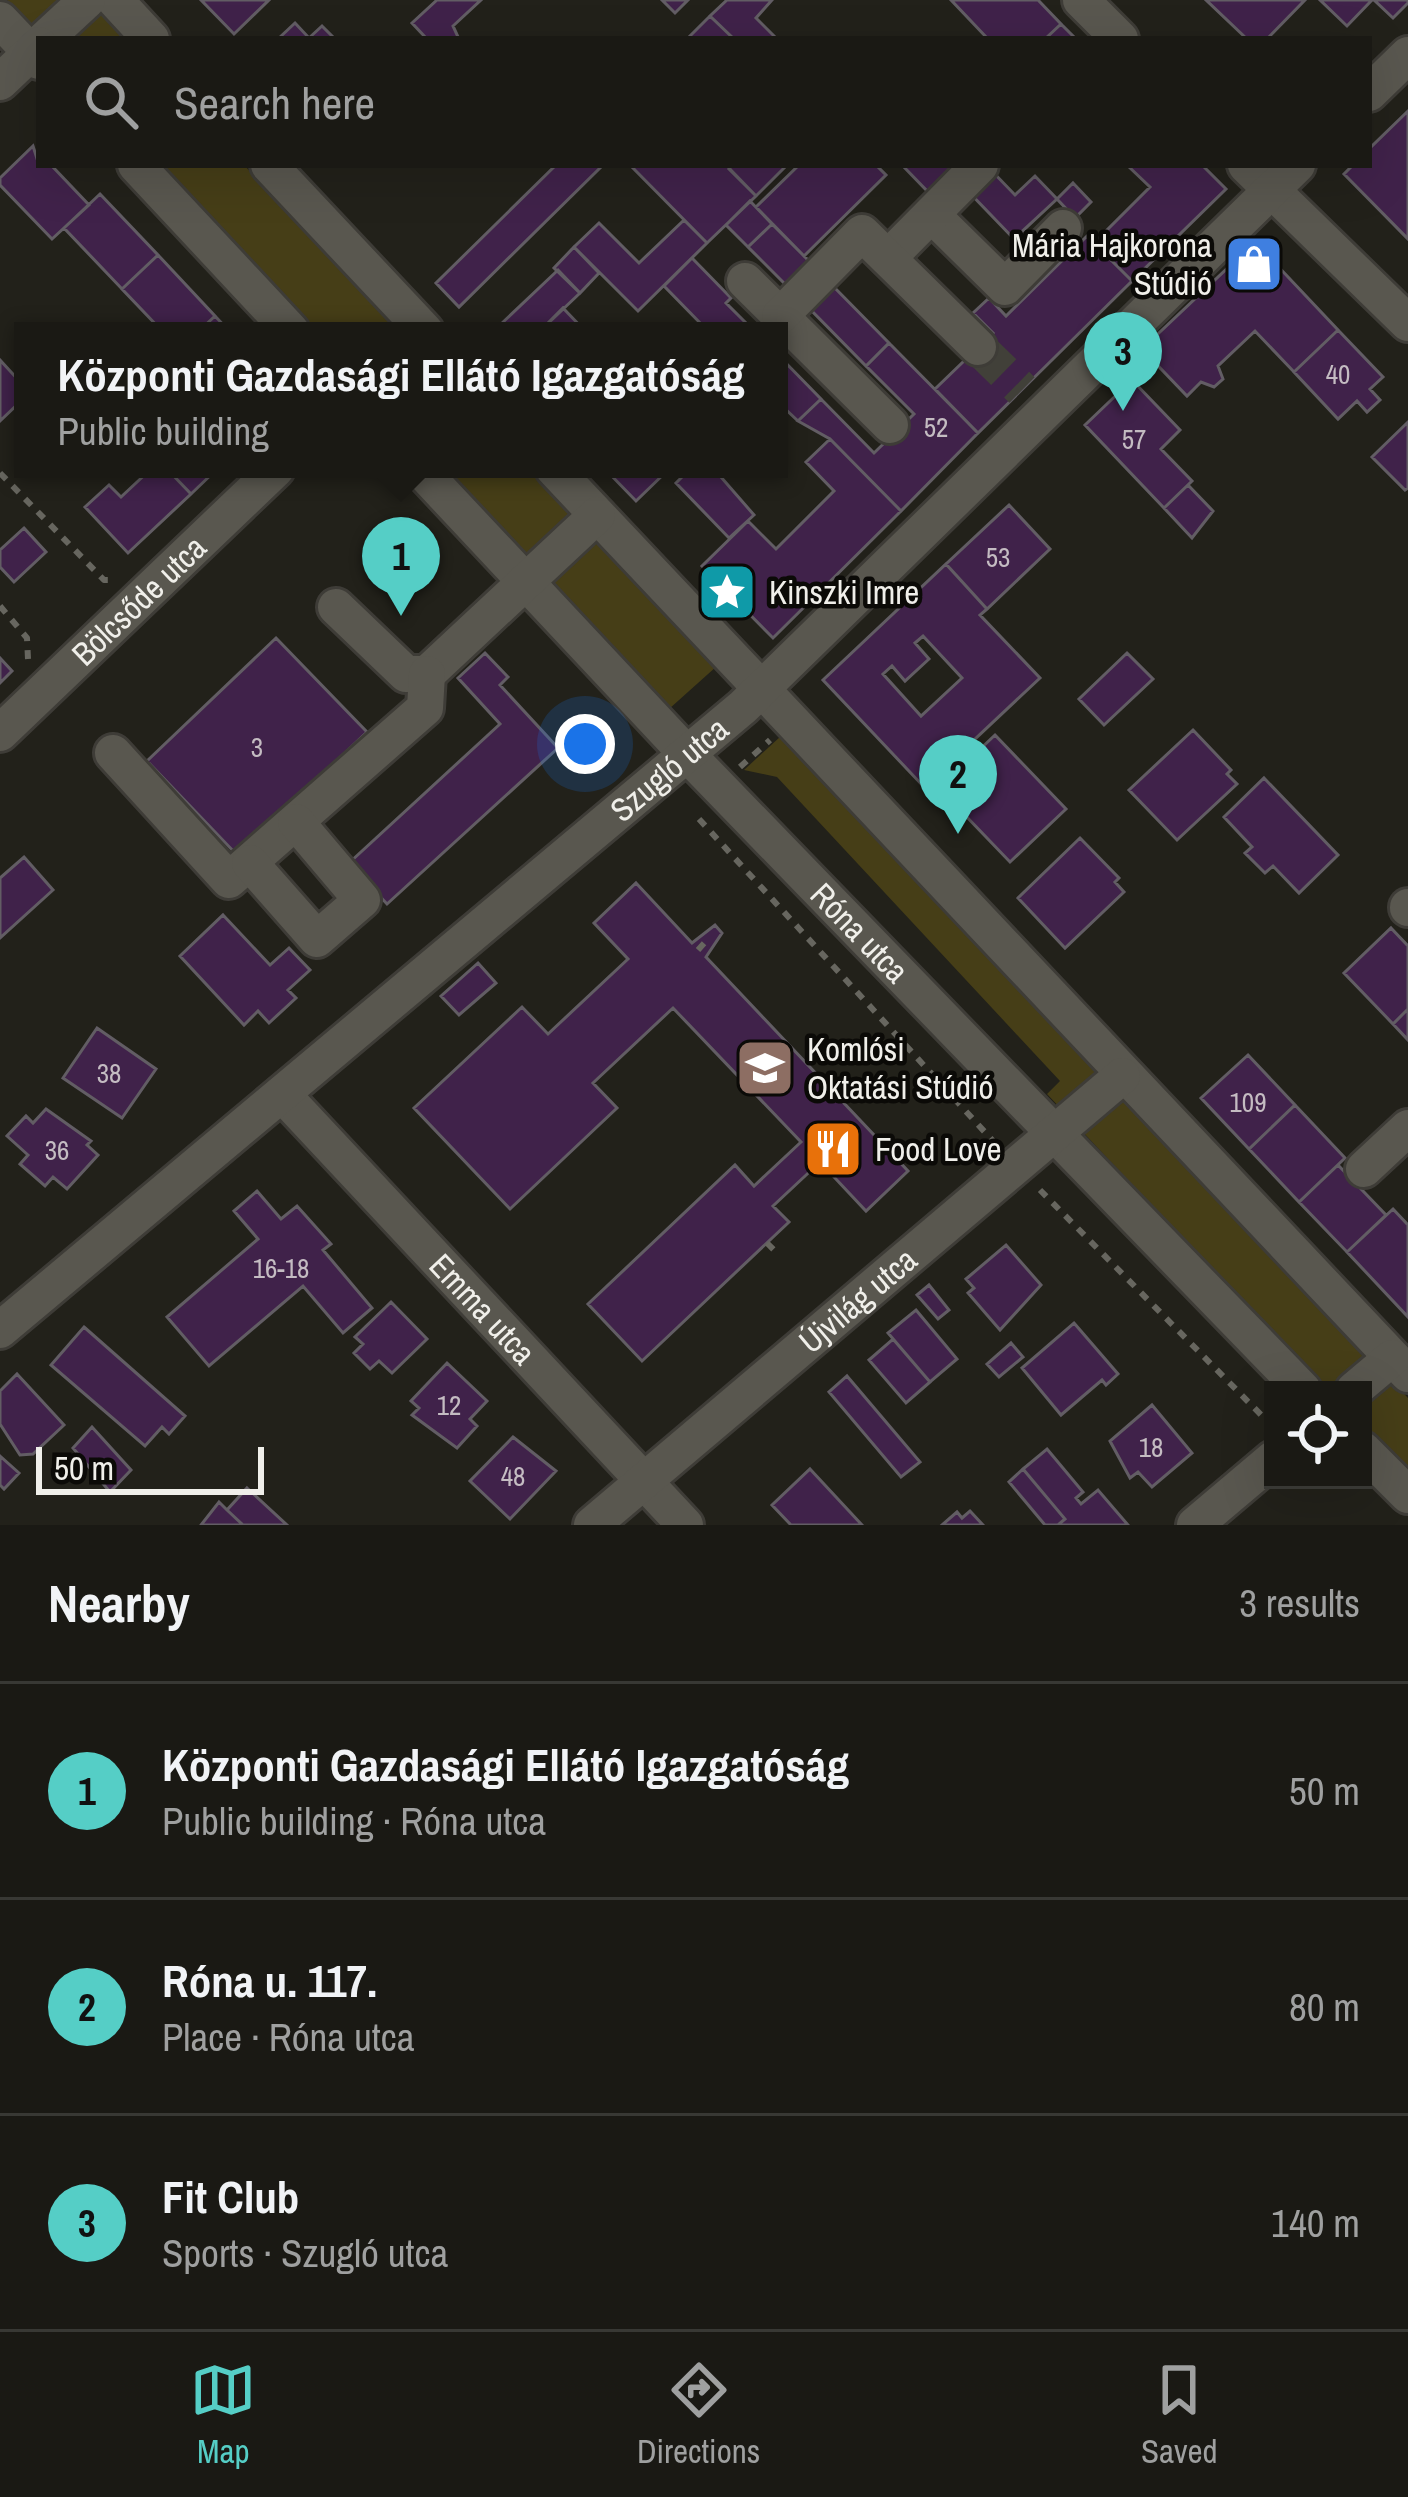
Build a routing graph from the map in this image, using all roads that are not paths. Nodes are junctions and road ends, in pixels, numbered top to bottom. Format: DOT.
graph roads {
  1 [pos="87,0"];
  2 [pos="115,0"];
  3 [pos="1090,3"];
  4 [pos="0,20"];
  5 [pos="51,36"];
  6 [pos="148,36"];
  7 [pos="1118,36"];
  8 [pos="36,47"];
  9 [pos="36,51"];
  10 [pos="1408,55"];
  11 [pos="0,82"];
  12 [pos="1372,90"];
  13 [pos="139,168"];
  14 [pos="272,168"];
  15 [pos="977,168"];
  16 [pos="1272,174"];
  17 [pos="932,214"];
  18 [pos="1064,228"];
  19 [pos="888,258"];
  20 [pos="745,281"];
  21 [pos="780,316"];
  22 [pos="283,322"];
  23 [pos="415,322"];
  24 [pos="786,322"];
  25 [pos="1408,323"];
  26 [pos="788,324"];
  27 [pos="978,347"];
  28 [pos="890,424"];
  29 [pos="267,478"];
  30 [pos="429,478"];
  31 [pos="562,478"];
  32 [pos="597,515"];
  33 [pos="526,581"];
  34 [pos="336,607"];
  35 [pos="427,674"];
  36 [pos="760,691"];
  37 [pos="0,733"];
  38 [pos="113,753"];
  39 [pos="686,753"];
  40 [pos="296,822"];
  41 [pos="250,862"];
  42 [pos="1122,1076"];
  43 [pos="282,1094"];
  44 [pos="1408,1128"];
  45 [pos="1056,1134"];
  46 [pos="1364,1169"];
  47 [pos="0,1330"];
  48 [pos="1400,1366"];
  49 [pos="1295,1381"];
  50 [pos="1371,1381"];
  51 [pos="1372,1459"];
  52 [pos="1264,1467"];
  53 [pos="644,1481"];
  54 [pos="1407,1494"];
  55 [pos="592,1525"];
  56 [pos="685,1525"];
  57 [pos="1195,1525"];
  1 -- 5 [label="street"];
  2 -- 6 [label="street"];
  3 -- 7 [label="street"];
  4 -- 8 [label="street"];
  9 -- 11 [label="street"];
  10 -- 12 [label="street"];
  13 -- 22 [label="street"];
  14 -- 23 [label="street"];
  15 -- 17 [label="street"];
  16 -- 25 [label="street"];
  16 -- 36 [label="street, Szugló utca"];
  17 -- 18 [label="street"];
  17 -- 19 [label="street"];
  19 -- 21 [label="street"];
  19 -- 27 [label="street"];
  20 -- 21 [label="street"];
  21 -- 24 [label="street"];
  26 -- 28 [label="street"];
  29 -- 37 [label="street, Bölcsőde utca"];
  30 -- 33 [label="street, Róna utca"];
  31 -- 32 [label="street"];
  32 -- 33 [label="street"];
  32 -- 36 [label="street"];
  33 -- 35 [label="street"];
  33 -- 39 [label="street, Róna utca"];
  34 -- 35 [label="street"];
  35 -- 40 [label="street"];
  36 -- 39 [label="street, Szugló utca"];
  36 -- 42 [label="street"];
  38 -- 41 [label="street"];
  39 -- 43 [label="street, Szugló utca"];
  39 -- 45 [label="street, Róna utca"];
  40 -- 41 [label="street"];
  40 -- 41 [label="street"];
  42 -- 45 [label="street, Újvilág utca"];
  42 -- 48 [label="street"];
  43 -- 47 [label="street, Szugló utca"];
  43 -- 53 [label="street, Emma utca"];
  44 -- 46 [label="street"];
  45 -- 49 [label="street, Róna utca"];
  45 -- 53 [label="street, Újvilág utca"];
  48 -- 50 [label="street"];
  51 -- 54 [label="street"];
  52 -- 57 [label="street"];
  53 -- 55 [label="street, Újvilág utca"];
  53 -- 56 [label="street, Emma utca"];
}
